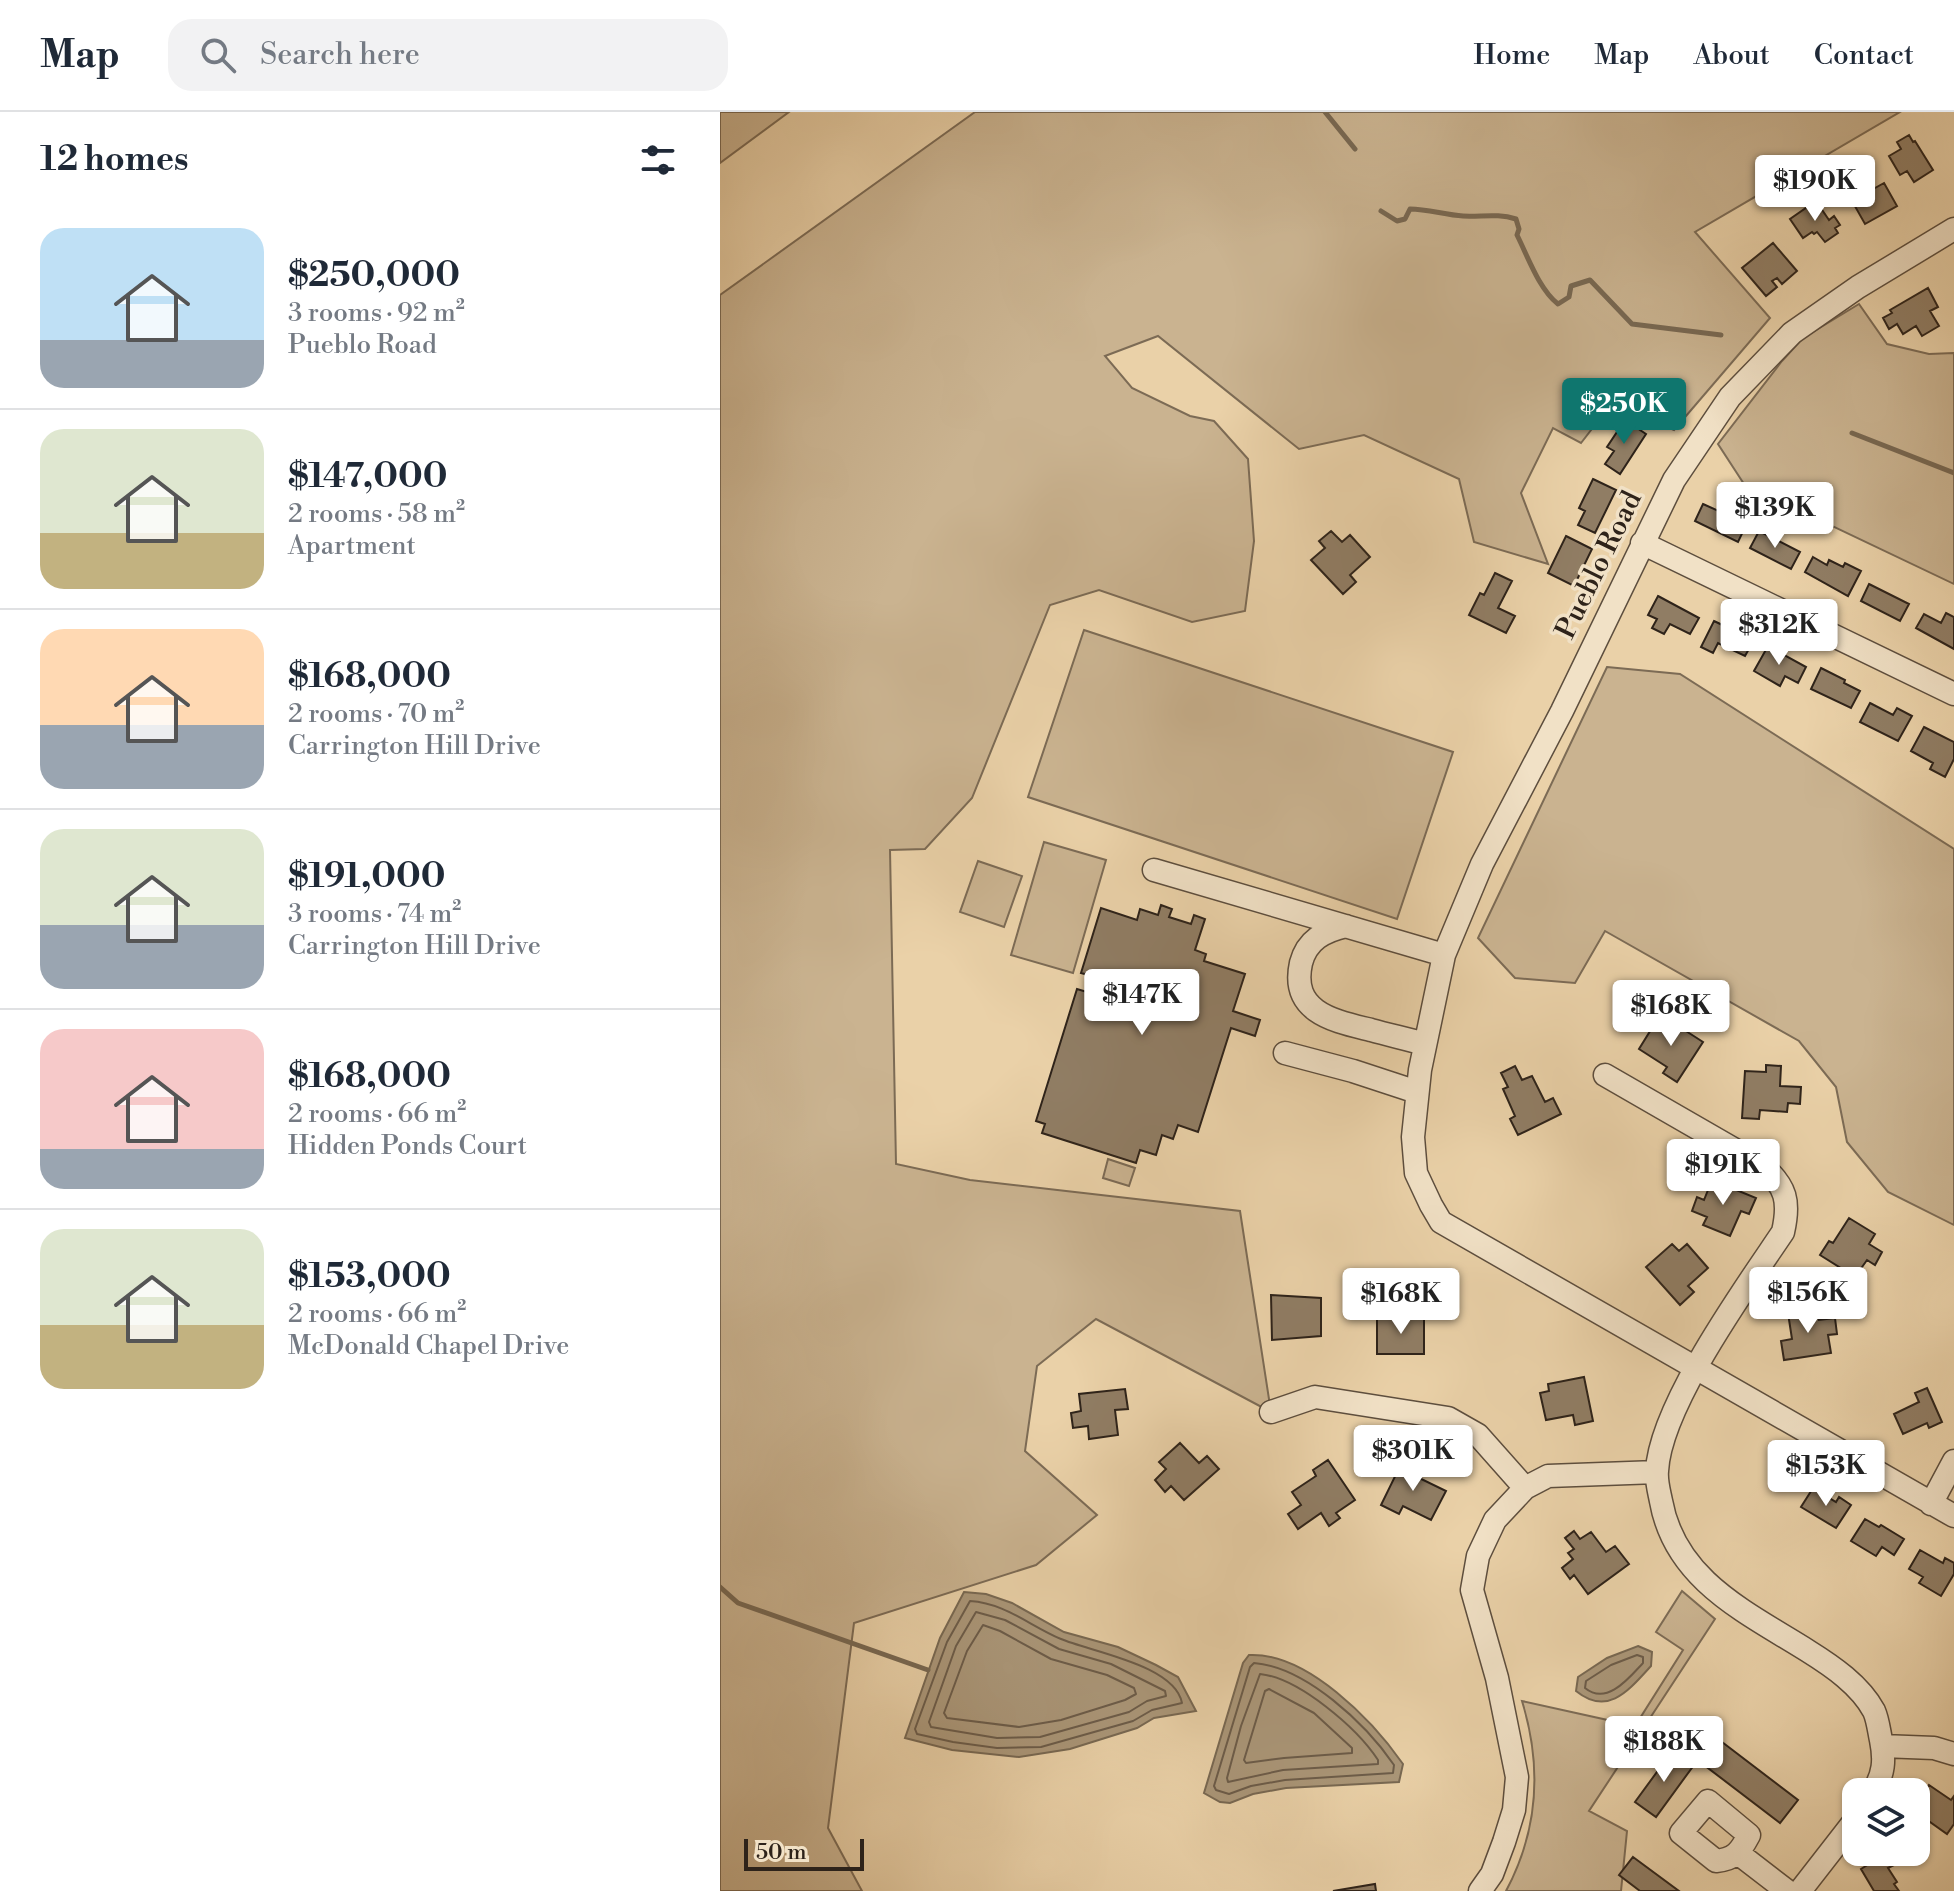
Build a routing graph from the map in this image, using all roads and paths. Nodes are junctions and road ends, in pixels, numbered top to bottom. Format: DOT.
graph roads {
  1 [pos="1954,229"];
  2 [pos="1642,543"];
  3 [pos="1954,694"];
  4 [pos="1154,870"];
  5 [pos="1346,926"];
  6 [pos="1444,955"];
  7 [pos="1425,1044"];
  8 [pos="1285,1053"];
  9 [pos="1605,1075"];
  10 [pos="1417,1092"];
  11 [pos="1696,1368"];
  12 [pos="1271,1412"];
  13 [pos="1954,1461"];
  14 [pos="1657,1472"];
  15 [pos="1525,1488"];
  16 [pos="1931,1504"];
  17 [pos="1954,1516"];
  18 [pos="1882,1746"];
  19 [pos="1954,1754"];
  20 [pos="1881,1778"];
  21 [pos="1842,1837"];
  22 [pos="1739,1854"];
  23 [pos="1480,1891"];
  24 [pos="1787,1891"];
  25 [pos="1800,1891"];
  1 -- 2 [label="street, Pueblo Road"];
  2 -- 3 [label="street"];
  2 -- 6 [label="street, Pueblo Road"];
  4 -- 5 [label="street"];
  5 -- 6 [label="street"];
  5 -- 7 [label="street"];
  6 -- 7 [label="street, Pueblo Road"];
  7 -- 10 [label="street, Pueblo Road"];
  8 -- 10 [label="street"];
  9 -- 11 [label="street"];
  10 -- 11 [label="street, Pueblo Road"];
  11 -- 14 [label="street"];
  11 -- 16 [label="street, Pueblo Road"];
  12 -- 15 [label="street"];
  13 -- 16 [label="street"];
  14 -- 15 [label="street"];
  14 -- 18 [label="street"];
  15 -- 23 [label="street"];
  16 -- 17 [label="street, Pueblo Road"];
  18 -- 19 [label="street"];
  18 -- 20 [label="street"];
  21 -- 25 [label="street"];
  22 -- 24 [label="street"];
}
